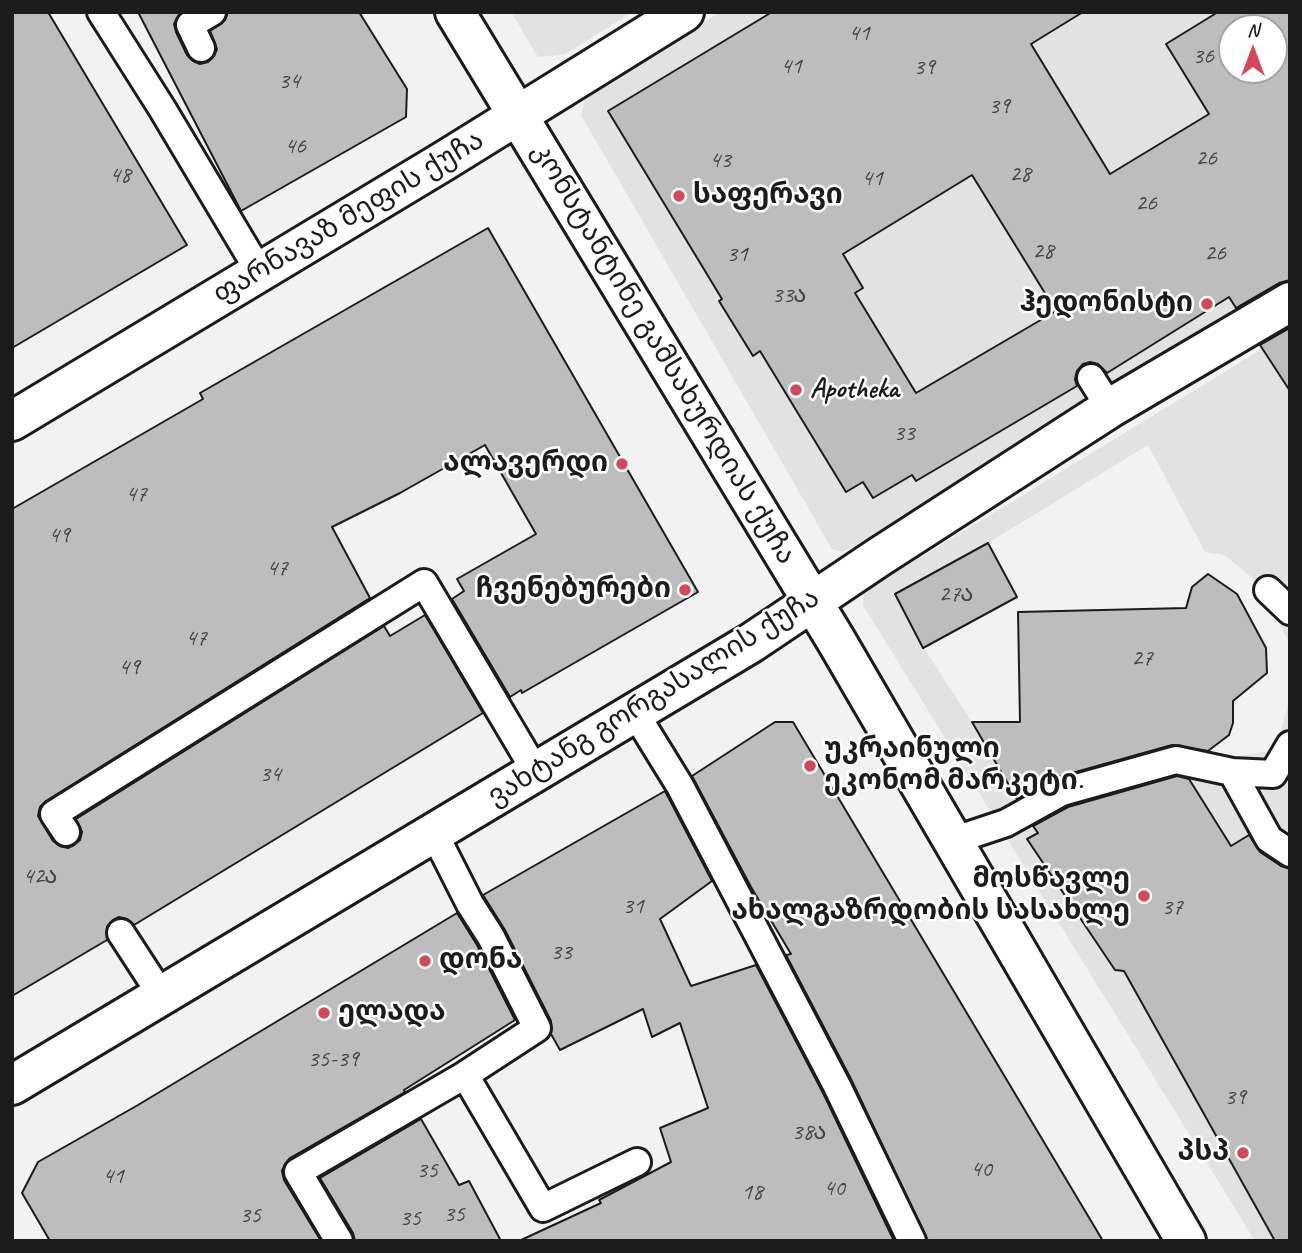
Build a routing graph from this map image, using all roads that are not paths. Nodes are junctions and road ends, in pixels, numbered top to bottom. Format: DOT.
graph roads {
  1 [pos="101,12"];
  2 [pos="212,12"];
  3 [pos="454,12"];
  4 [pos="684,12"];
  5 [pos="201,48"];
  6 [pos="519,116"];
  7 [pos="259,271"];
  8 [pos="1290,302"];
  9 [pos="12,421"];
  10 [pos="1268,590"];
  11 [pos="812,601"];
  12 [pos="1290,611"];
  13 [pos="635,713"];
  14 [pos="1290,746"];
  15 [pos="536,772"];
  16 [pos="1232,772"];
  17 [pos="66,832"];
  18 [pos="434,833"];
  19 [pos="952,841"];
  20 [pos="1290,853"];
  21 [pos="121,933"];
  22 [pos="162,996"];
  23 [pos="464,1074"];
  24 [pos="12,1085"];
  25 [pos="637,1162"];
  26 [pos="339,1241"];
  27 [pos="912,1241"];
  28 [pos="1186,1241"];
  1 -- 7 [label="lane"];
  2 -- 5 [label="lane"];
  3 -- 6 [label="street, კონსტანტინე გამსახურდიას ქუჩა"];
  4 -- 6 [label="street, ფარნავაზ მეფის ქუჩა"];
  6 -- 7 [label="street, ფარნავაზ მეფის ქუჩა"];
  6 -- 11 [label="street, კონსტანტინე გამსახურდიას ქუჩა"];
  7 -- 9 [label="street, ფარნავაზ მეფის ქუჩა"];
  8 -- 11 [label="street, ვახტანგ გორგასალის ქუჩა"];
  10 -- 12 [label="lane"];
  11 -- 13 [label="street, ვახტანგ გორგასალის ქუჩა"];
  11 -- 19 [label="street, კონსტანტინე გამსახურდიას ქუჩა"];
  13 -- 15 [label="street, ვახტანგ გორგასალის ქუჩა"];
  13 -- 27 [label="lane"];
  14 -- 16 [label="lane"];
  15 -- 17 [label="lane"];
  15 -- 18 [label="street, ვახტანგ გორგასალის ქუჩა"];
  16 -- 19 [label="lane"];
  16 -- 20 [label="lane"];
  18 -- 22 [label="street, ვახტანგ გორგასალის ქუჩა"];
  18 -- 23 [label="lane"];
  19 -- 28 [label="street, კონსტანტინე გამსახურდიას ქუჩა"];
  21 -- 22 [label="lane"];
  22 -- 24 [label="street, ვახტანგ გორგასალის ქუჩა"];
  23 -- 25 [label="lane"];
  23 -- 26 [label="lane"];
}
